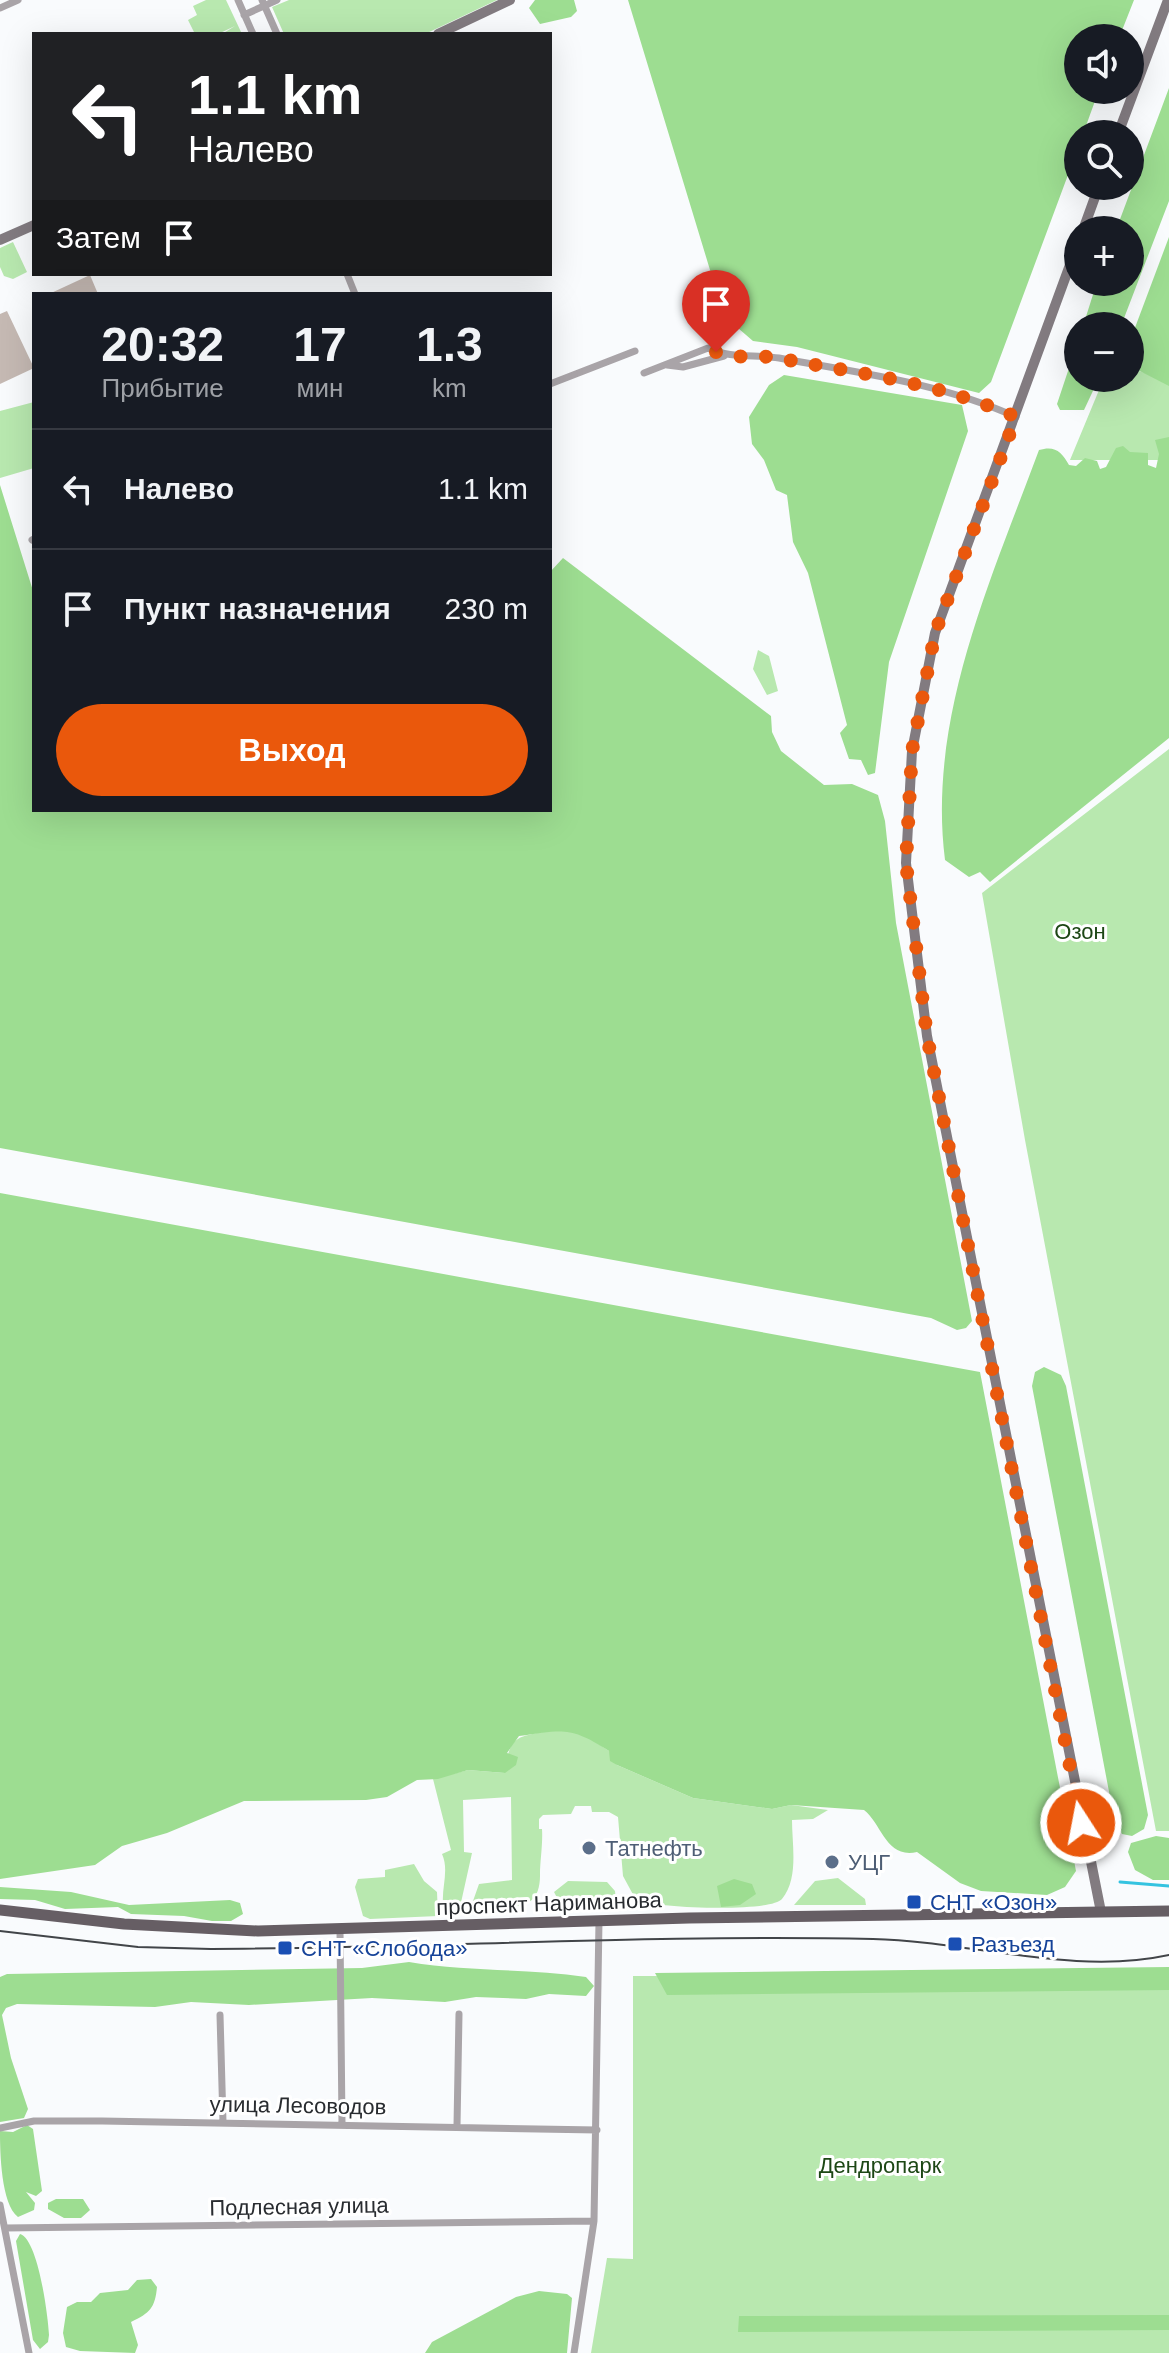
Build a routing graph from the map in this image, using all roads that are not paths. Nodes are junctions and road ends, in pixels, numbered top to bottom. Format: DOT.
graph roads {
  1 [pos="18,0"];
  2 [pos="238,0"];
  3 [pos="277,0"];
  4 [pos="510,0"];
  5 [pos="1168,0"];
  6 [pos="264,3"];
  7 [pos="0,8"];
  8 [pos="244,15"];
  9 [pos="252,32"];
  10 [pos="276,32"];
  11 [pos="442,32"];
  12 [pos="1123,120"];
  13 [pos="32,226"];
  14 [pos="0,240"];
  15 [pos="1064,282"];
  16 [pos="635,351"];
  17 [pos="725,356"];
  18 [pos="667,365"];
  19 [pos="644,373"];
  20 [pos="552,383"];
  21 [pos="1016,417"];
  22 [pos="0,1910"];
  23 [pos="1169,1911"];
  24 [pos="1101,1912"];
  25 [pos="599,1921"];
  26 [pos="340,1931"];
  27 [pos="459,2014"];
  28 [pos="220,2015"];
  29 [pos="223,2122"];
  30 [pos="342,2124"];
  31 [pos="457,2126"];
  32 [pos="0,2128"];
  33 [pos="597,2130"];
  34 [pos="0,2205"];
  35 [pos="594,2221"];
  36 [pos="5,2228"];
  37 [pos="29,2353"];
  38 [pos="574,2353"];
  1 -- 7 [label="street"];
  2 -- 8 [label="street"];
  3 -- 6 [label="street"];
  4 -- 11 [label="main road"];
  5 -- 12 [label="main road"];
  6 -- 8 [label="street"];
  6 -- 10 [label="street"];
  8 -- 9 [label="street"];
  13 -- 14 [label="main road"];
  15 -- 21 [label="main road"];
  16 -- 20 [label="street"];
  17 -- 18 [label="street"];
  17 -- 18 [label="street"];
  17 -- 21 [label="street"];
  18 -- 19 [label="street"];
  21 -- 24 [label="main road"];
  22 -- 26 [label="main road, проспект Нариманова"];
  23 -- 24 [label="main road, проспект Нариманова"];
  24 -- 25 [label="main road, проспект Нариманова"];
  25 -- 26 [label="main road, проспект Нариманова"];
  25 -- 33 [label="street"];
  26 -- 30 [label="street"];
  27 -- 31 [label="street"];
  28 -- 29 [label="street"];
  29 -- 30 [label="street, улица Лесоводов"];
  29 -- 32 [label="street, улица Лесоводов"];
  30 -- 31 [label="street, улица Лесоводов"];
  31 -- 33 [label="street, улица Лесоводов"];
  33 -- 35 [label="street"];
  34 -- 36 [label="street"];
  35 -- 36 [label="street, Подлесная улица"];
  35 -- 38 [label="street"];
  36 -- 37 [label="street"];
}
